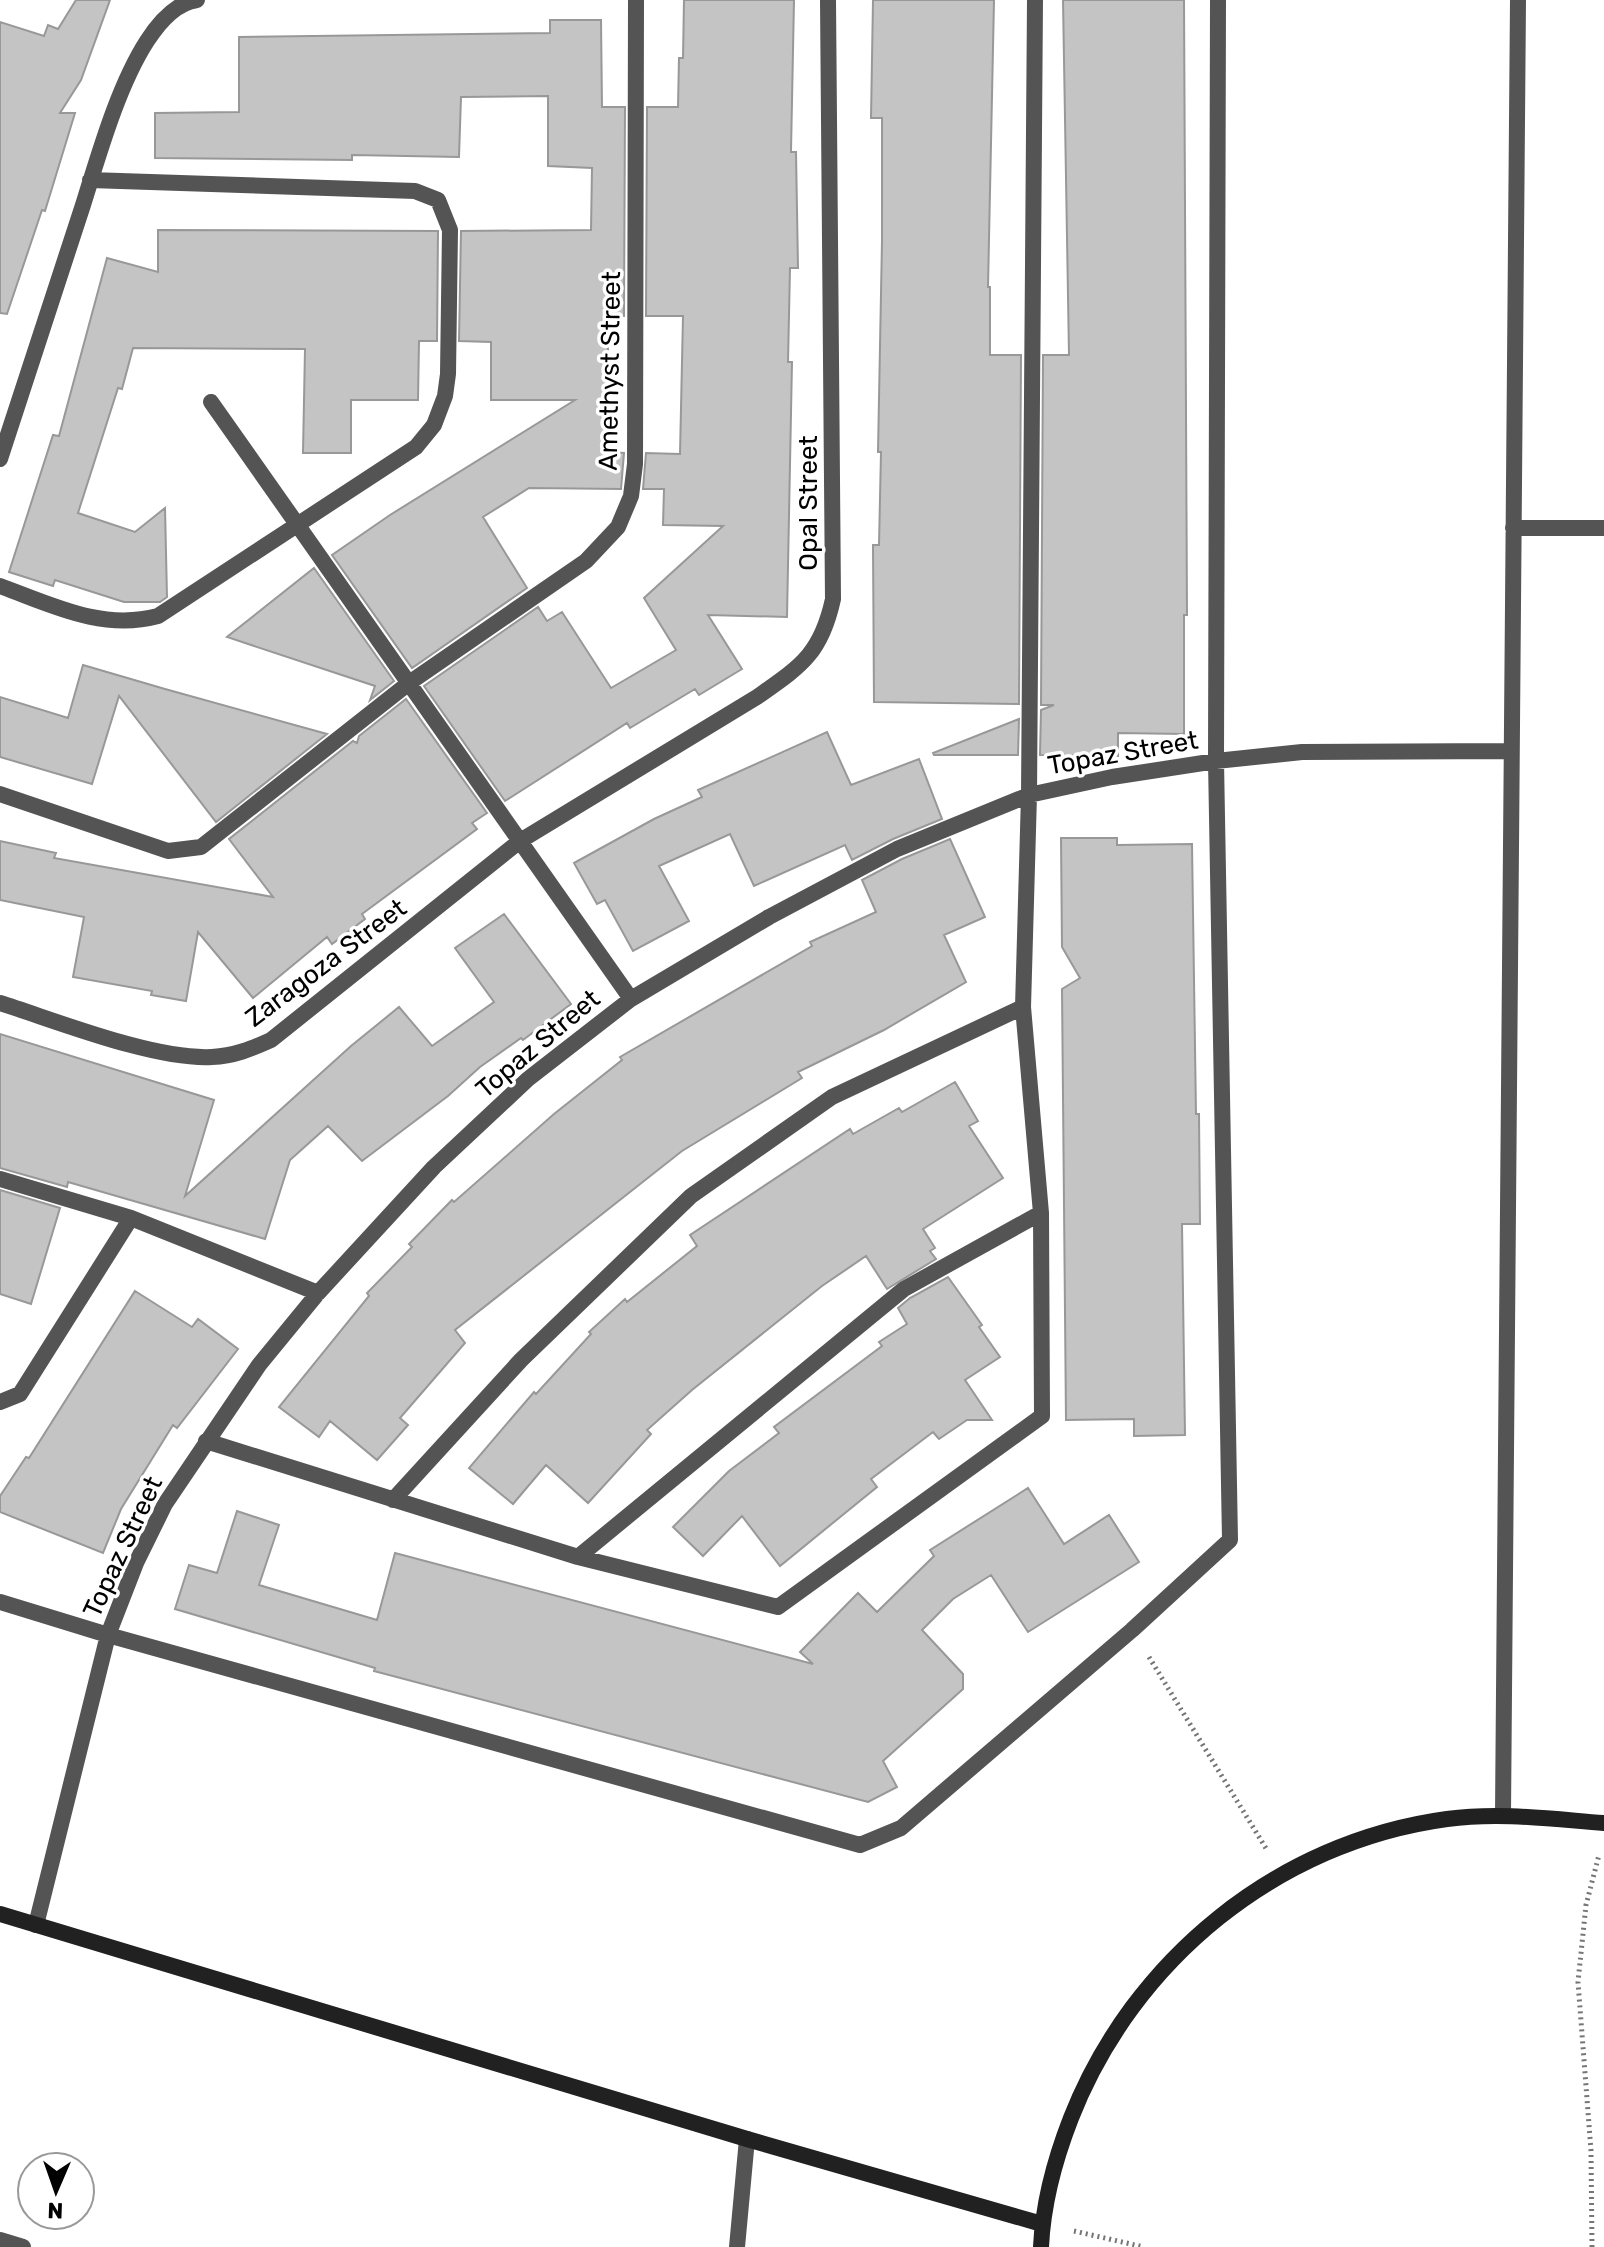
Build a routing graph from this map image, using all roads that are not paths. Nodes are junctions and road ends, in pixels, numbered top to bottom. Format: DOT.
graph roads {
  1 [pos="197,0"];
  2 [pos="636,0"];
  3 [pos="828,0"];
  4 [pos="1035,0"];
  5 [pos="1218,0"];
  6 [pos="1518,0"];
  7 [pos="90,180"];
  8 [pos="211,402"];
  9 [pos="0,459"];
  10 [pos="298,525"];
  11 [pos="1513,528"];
  12 [pos="1604,528"];
  13 [pos="0,586"];
  14 [pos="409,683"];
  15 [pos="1510,751"];
  16 [pos="1216,761"];
  17 [pos="0,794"];
  18 [pos="1029,795"];
  19 [pos="520,841"];
  20 [pos="631,999"];
  21 [pos="0,1003"];
  22 [pos="1023,1007"];
  23 [pos="0,1179"];
  24 [pos="1041,1213"];
  25 [pos="131,1218"];
  26 [pos="318,1293"];
  27 [pos="0,1402"];
  28 [pos="206,1441"];
  29 [pos="393,1500"];
  30 [pos="578,1557"];
  31 [pos="0,1602"];
  32 [pos="108,1635"];
  33 [pos="1503,1814"];
  34 [pos="1604,1823"];
  35 [pos="0,1914"];
  36 [pos="36,1925"];
  37 [pos="747,2139"];
  38 [pos="1042,2224"];
  39 [pos="0,2240"];
  40 [pos="23,2247"];
  41 [pos="737,2247"];
  42 [pos="1041,2247"];
  1 -- 7 [label="street"];
  2 -- 14 [label="street, Amethyst Street"];
  3 -- 19 [label="street, Opal Street"];
  4 -- 18 [label="street"];
  5 -- 16 [label="street"];
  6 -- 11 [label="street"];
  7 -- 9 [label="street"];
  7 -- 10 [label="street"];
  8 -- 10 [label="street"];
  10 -- 13 [label="street"];
  10 -- 14 [label="street"];
  11 -- 12 [label="street"];
  11 -- 15 [label="street"];
  14 -- 17 [label="street, Amethyst Street"];
  14 -- 19 [label="street"];
  15 -- 16 [label="street, Topaz Street"];
  15 -- 33 [label="street"];
  16 -- 18 [label="street, Topaz Street"];
  16 -- 32 [label="street"];
  18 -- 20 [label="street, Topaz Street"];
  18 -- 22 [label="street"];
  19 -- 20 [label="street"];
  19 -- 21 [label="street, Zaragoza Street"];
  20 -- 26 [label="street, Topaz Street"];
  22 -- 24 [label="street"];
  22 -- 29 [label="street"];
  23 -- 25 [label="street"];
  24 -- 30 [label="street"];
  24 -- 30 [label="street"];
  25 -- 26 [label="street"];
  25 -- 27 [label="street"];
  26 -- 28 [label="street, Topaz Street"];
  28 -- 29 [label="street"];
  28 -- 32 [label="street, Topaz Street"];
  29 -- 30 [label="street"];
  31 -- 32 [label="street"];
  32 -- 36 [label="street, Topaz Street"];
  33 -- 34 [label="street"];
  33 -- 38 [label="street"];
  35 -- 36 [label="street"];
  36 -- 37 [label="street"];
  37 -- 38 [label="street"];
  37 -- 41 [label="street"];
  38 -- 42 [label="street"];
  39 -- 40 [label="street"];
}
